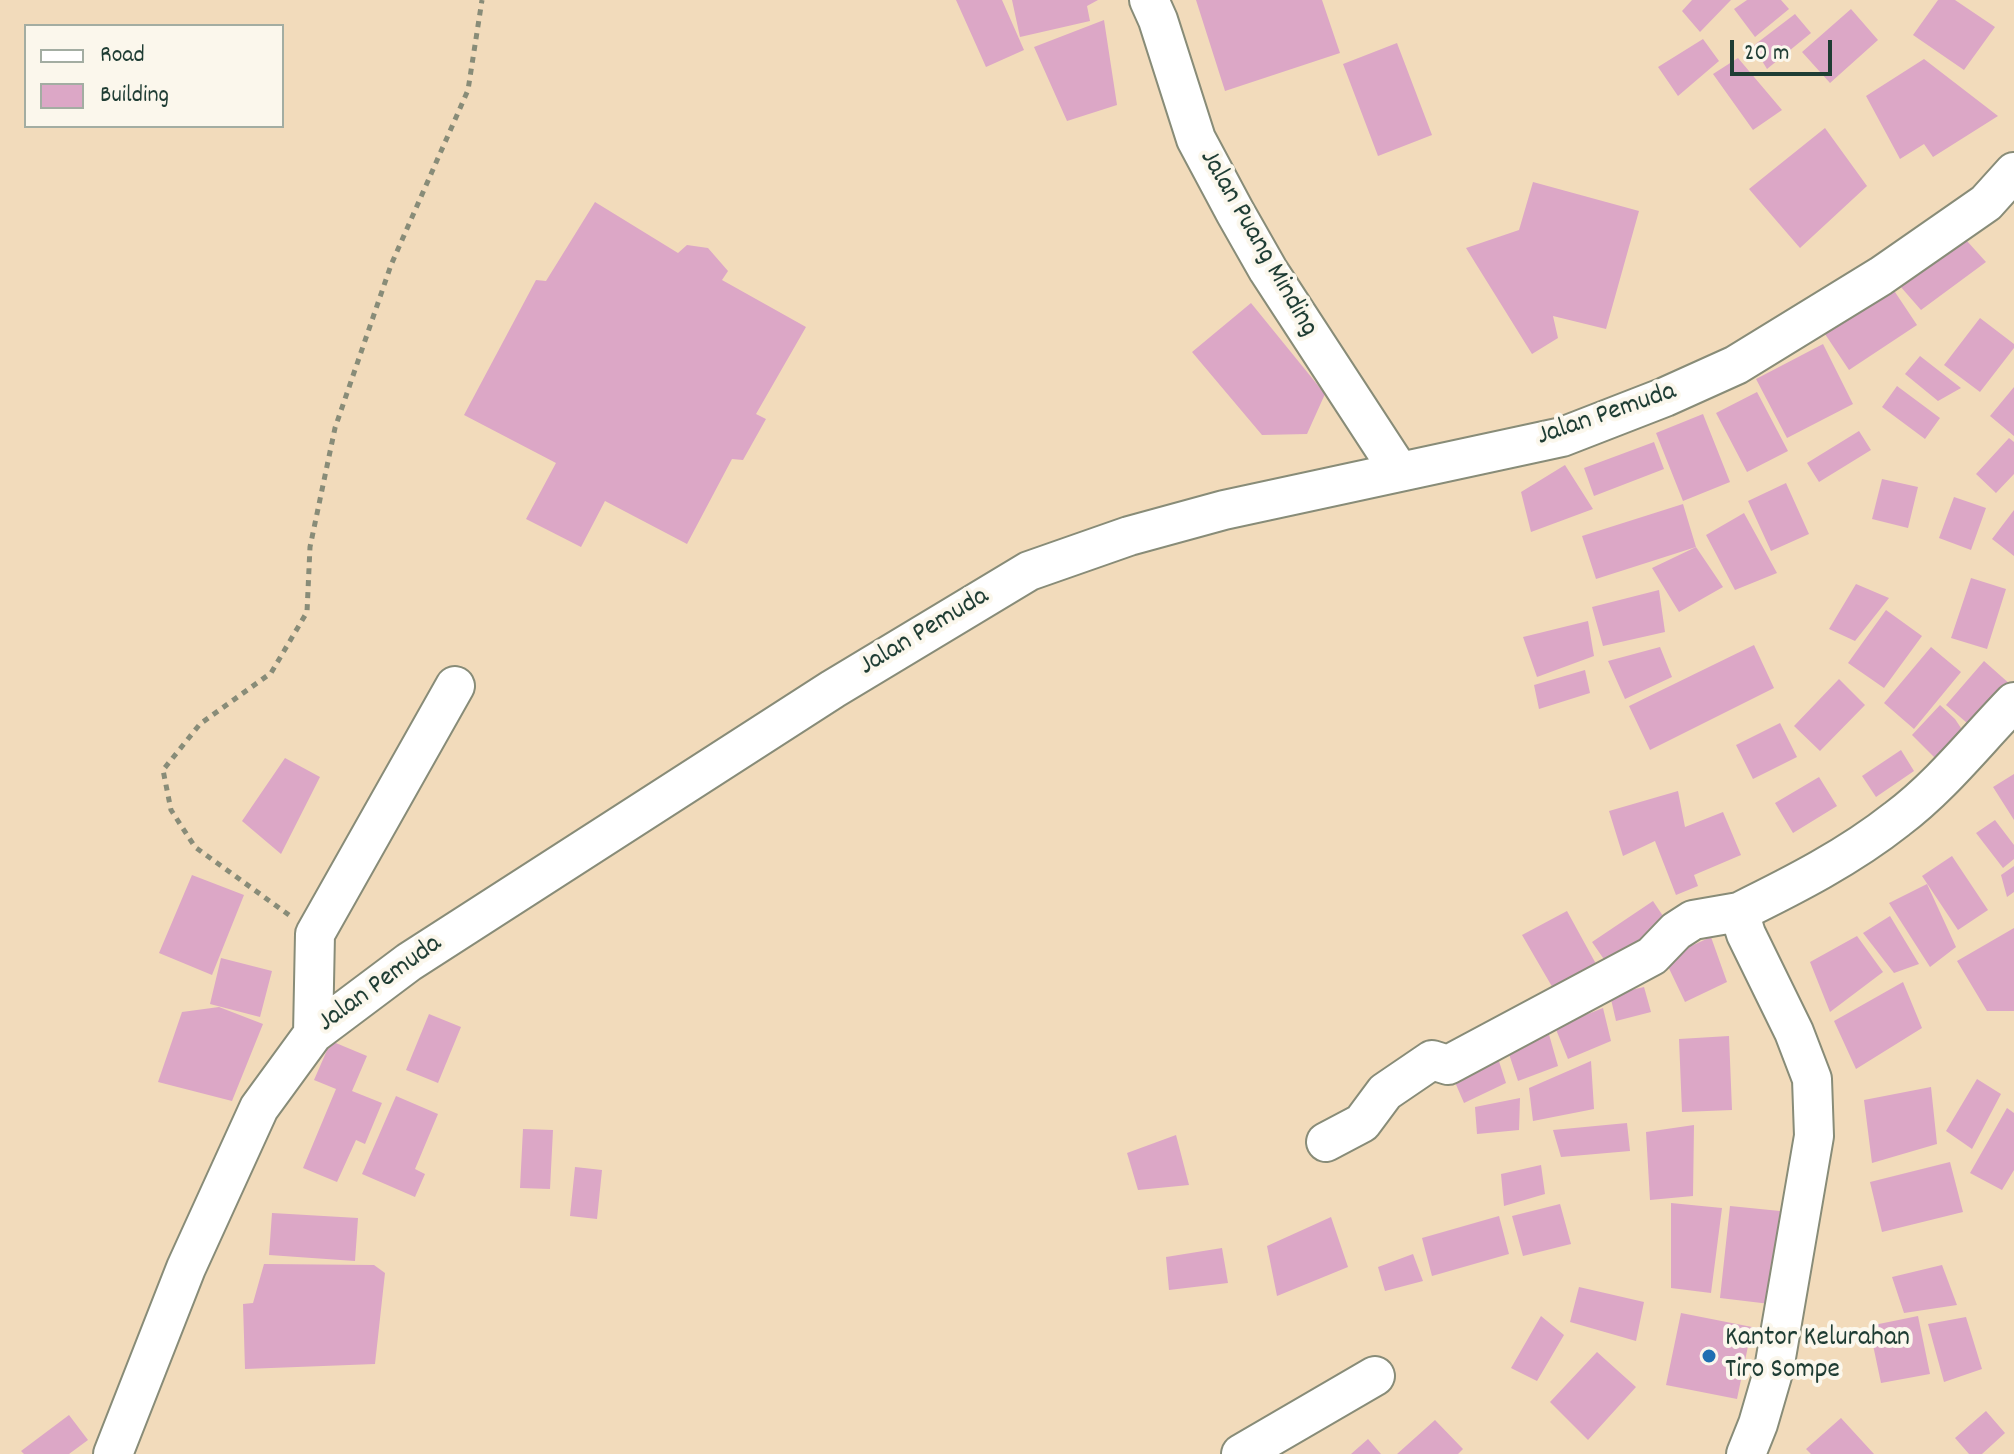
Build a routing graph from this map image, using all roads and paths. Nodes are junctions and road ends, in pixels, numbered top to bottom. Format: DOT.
graph roads {
  1 [pos="482,0"];
  2 [pos="1149,0"];
  3 [pos="2014,172"];
  4 [pos="1399,471"];
  5 [pos="455,686"];
  6 [pos="2014,702"];
  7 [pos="1739,912"];
  8 [pos="315,934"];
  9 [pos="313,1034"];
  10 [pos="1326,1142"];
  11 [pos="1375,1376"];
  12 [pos="113,1454"];
  13 [pos="1241,1454"];
  14 [pos="1746,1454"];
  1 -- 8 [label="path"];
  2 -- 4 [label="street, Jalan Puang Minding"];
  3 -- 4 [label="street, Jalan Pemuda"];
  4 -- 9 [label="street, Jalan Pemuda"];
  5 -- 8 [label="street"];
  6 -- 7 [label="street"];
  7 -- 10 [label="street"];
  7 -- 14 [label="street"];
  8 -- 9 [label="street"];
  9 -- 12 [label="street, Jalan Pemuda"];
  11 -- 13 [label="street"];
}
